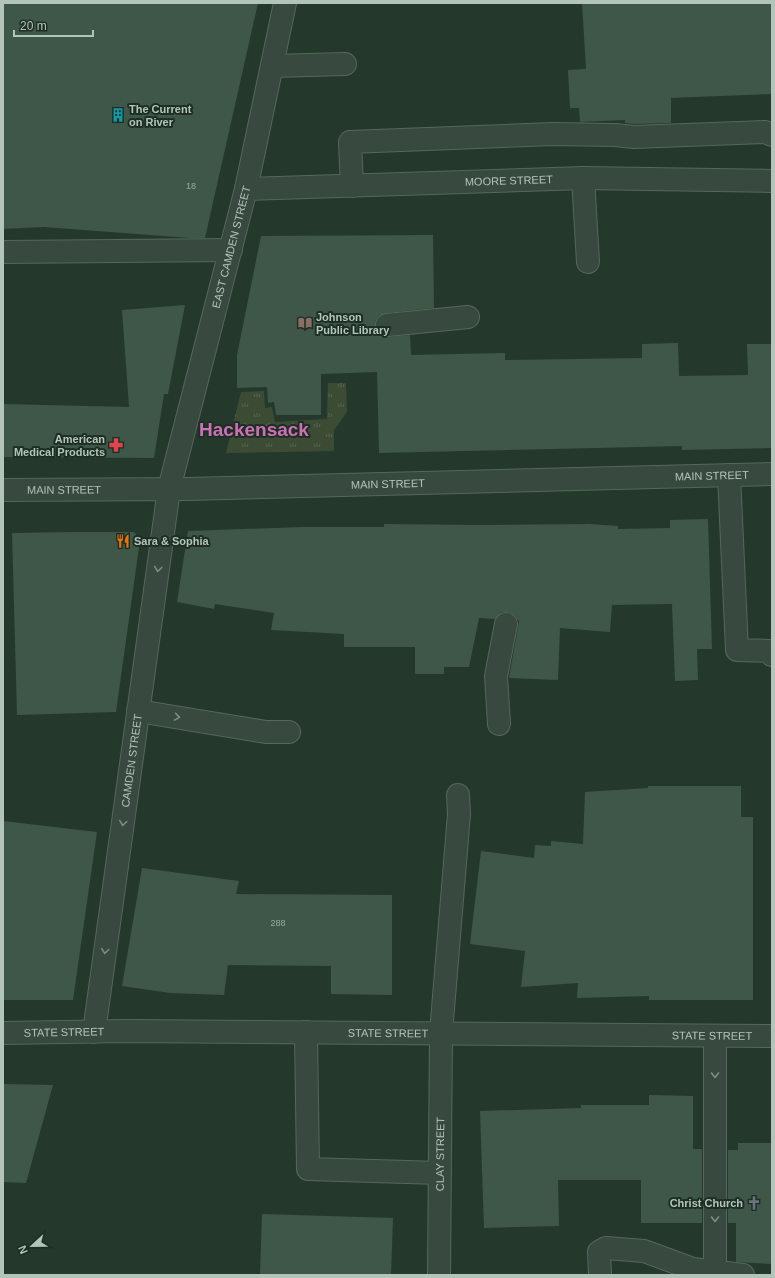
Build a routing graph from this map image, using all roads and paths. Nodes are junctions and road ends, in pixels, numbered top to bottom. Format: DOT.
graph roads {
  1 [pos="285,3"];
  2 [pos="345,64"];
  3 [pos="272,66"];
  4 [pos="772,135"];
  5 [pos="583,178"];
  6 [pos="772,181"];
  7 [pos="352,186"];
  8 [pos="246,189"];
  9 [pos="231,250"];
  10 [pos="3,252"];
  11 [pos="588,262"];
  12 [pos="468,317"];
  13 [pos="386,325"];
  14 [pos="772,474"];
  15 [pos="729,475"];
  16 [pos="169,489"];
  17 [pos="3,490"];
  18 [pos="506,624"];
  19 [pos="772,655"];
  20 [pos="138,711"];
  21 [pos="499,724"];
  22 [pos="289,732"];
  23 [pos="458,795"];
  24 [pos="94,1032"];
  25 [pos="306,1032"];
  26 [pos="3,1033"];
  27 [pos="442,1033"];
  28 [pos="715,1036"];
  29 [pos="772,1036"];
  30 [pos="440,1173"];
  31 [pos="715,1272"];
  32 [pos="439,1275"];
  33 [pos="600,1275"];
  34 [pos="743,1275"];
  1 -- 3 [label="street, EAST CAMDEN STREET"];
  2 -- 3 [label="street"];
  3 -- 8 [label="street, EAST CAMDEN STREET"];
  4 -- 7 [label="street"];
  5 -- 6 [label="street, MOORE STREET"];
  5 -- 7 [label="street, MOORE STREET"];
  5 -- 11 [label="street"];
  7 -- 8 [label="street, MOORE STREET"];
  8 -- 9 [label="street, EAST CAMDEN STREET"];
  9 -- 10 [label="street"];
  9 -- 16 [label="street, EAST CAMDEN STREET"];
  12 -- 13 [label="street"];
  14 -- 15 [label="street, MAIN STREET"];
  15 -- 16 [label="street, MAIN STREET"];
  15 -- 19 [label="street"];
  16 -- 17 [label="street, MAIN STREET"];
  16 -- 20 [label="street, CAMDEN STREET, one-way"];
  18 -- 21 [label="street"];
  20 -- 22 [label="street, one-way"];
  20 -- 24 [label="street, CAMDEN STREET, one-way"];
  23 -- 27 [label="street, CLAY STREET"];
  24 -- 25 [label="street, STATE STREET"];
  24 -- 26 [label="street, STATE STREET"];
  25 -- 27 [label="street, STATE STREET"];
  25 -- 30 [label="street"];
  27 -- 28 [label="street, STATE STREET"];
  27 -- 30 [label="street, CLAY STREET"];
  28 -- 29 [label="street, STATE STREET"];
  28 -- 31 [label="street, one-way"];
  30 -- 32 [label="street, CLAY STREET"];
  31 -- 33 [label="street"];
  31 -- 34 [label="street"];
}
